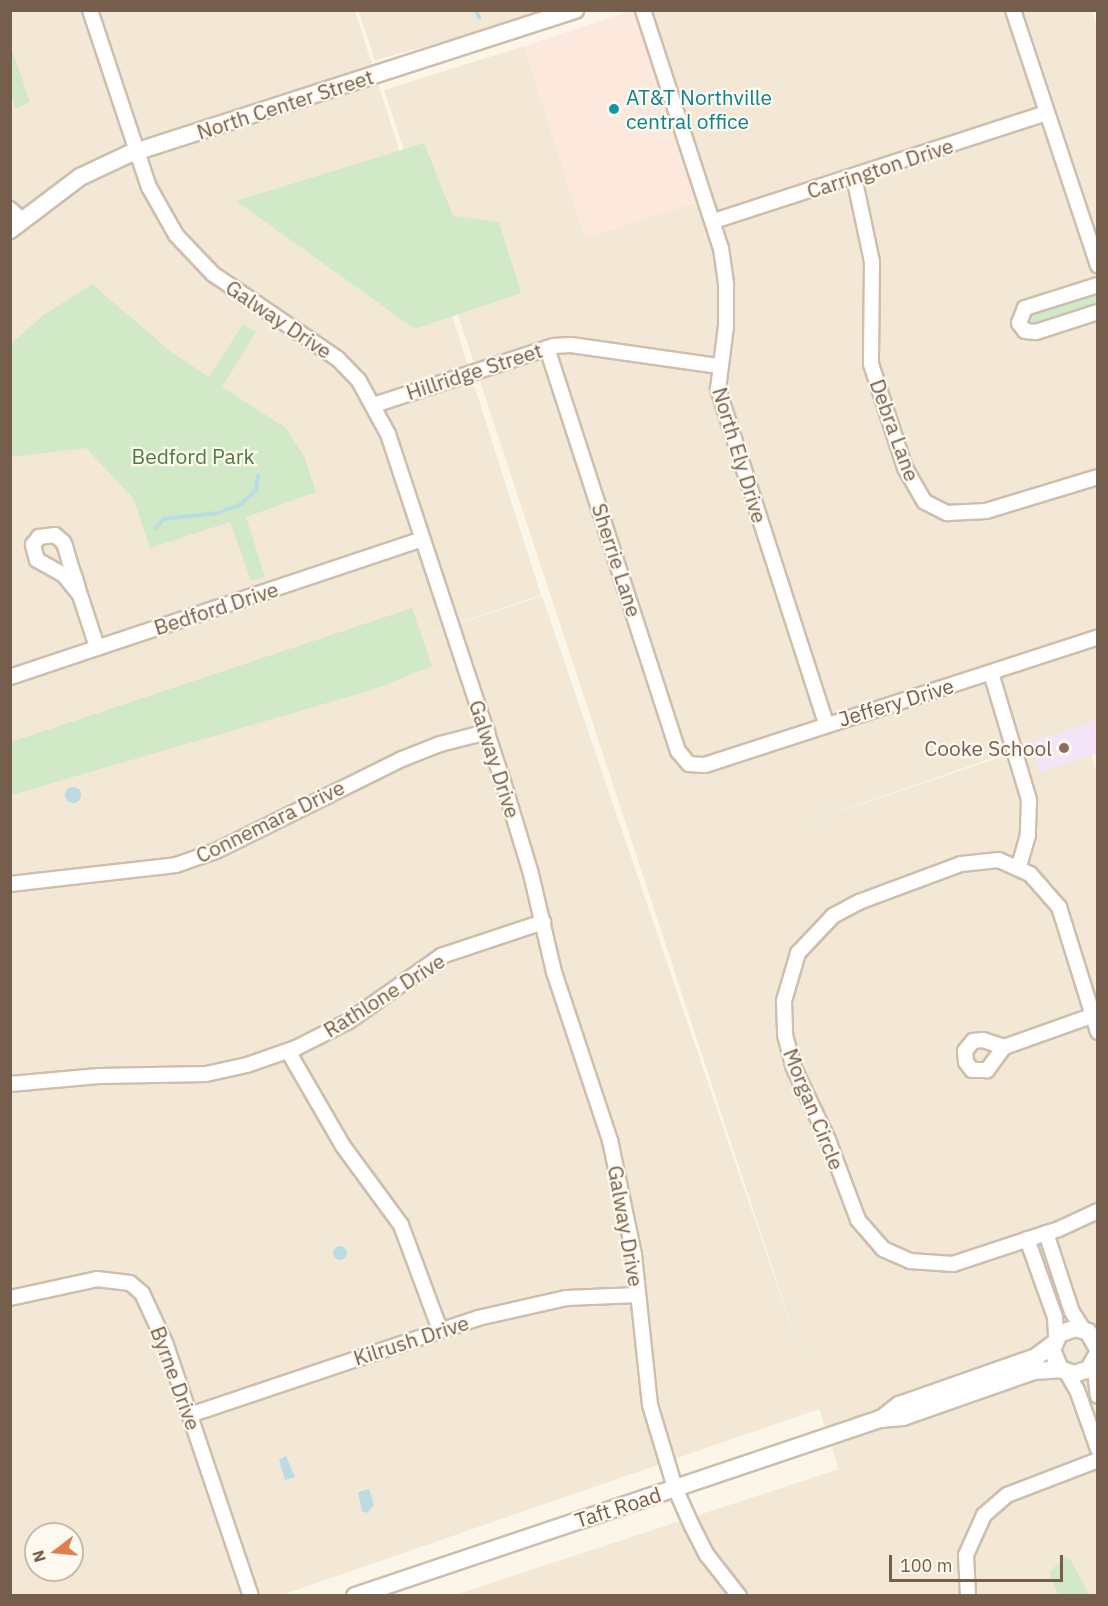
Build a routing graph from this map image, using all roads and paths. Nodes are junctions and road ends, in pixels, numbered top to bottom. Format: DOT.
graph roads {
  1 [pos="90,10"];
  2 [pos="575,10"];
  3 [pos="643,10"];
  4 [pos="1013,10"];
  5 [pos="1046,113"];
  6 [pos="137,152"];
  7 [pos="854,177"];
  8 [pos="14,219"];
  9 [pos="714,221"];
  10 [pos="1098,265"];
  11 [pos="1098,285"];
  12 [pos="1098,312"];
  13 [pos="547,348"];
  14 [pos="718,366"];
  15 [pos="374,405"];
  16 [pos="1098,477"];
  17 [pos="422,539"];
  18 [pos="80,595"];
  19 [pos="1098,637"];
  20 [pos="97,647"];
  21 [pos="991,673"];
  22 [pos="10,677"];
  23 [pos="826,724"];
  24 [pos="487,732"];
  25 [pos="694,766"];
  26 [pos="1018,866"];
  27 [pos="10,884"];
  28 [pos="543,922"];
  29 [pos="1091,1016"];
  30 [pos="1098,1032"];
  31 [pos="1004,1047"];
  32 [pos="288,1051"];
  33 [pos="10,1084"];
  34 [pos="1098,1210"];
  35 [pos="1046,1233"];
  36 [pos="1027,1239"];
  37 [pos="638,1294"];
  38 [pos="10,1298"];
  39 [pos="440,1330"];
  40 [pos="1089,1331"];
  41 [pos="1054,1341"];
  42 [pos="1097,1356"];
  43 [pos="1064,1371"];
  44 [pos="1098,1396"];
  45 [pos="190,1415"];
  46 [pos="880,1419"];
  47 [pos="1098,1449"];
  48 [pos="1098,1460"];
  49 [pos="675,1488"];
  50 [pos="251,1596"];
  51 [pos="355,1596"];
  52 [pos="739,1596"];
  53 [pos="968,1596"];
  1 -- 6 [label="street, Galway Drive"];
  2 -- 6 [label="street, North Center Street"];
  3 -- 9 [label="street, North Ely Drive"];
  4 -- 5 [label="street"];
  5 -- 7 [label="street, Carrington Drive"];
  5 -- 10 [label="street"];
  6 -- 8 [label="street, North Center Street"];
  6 -- 15 [label="street, Galway Drive"];
  7 -- 9 [label="street, Carrington Drive"];
  7 -- 16 [label="street, Debra Lane"];
  9 -- 14 [label="street, North Ely Drive"];
  11 -- 12 [label="street"];
  13 -- 14 [label="street, Hillridge Street"];
  13 -- 15 [label="street, Hillridge Street"];
  13 -- 25 [label="street, Sherrie Lane"];
  14 -- 23 [label="street, North Ely Drive"];
  15 -- 17 [label="street, Galway Drive"];
  17 -- 20 [label="street, Bedford Drive"];
  17 -- 24 [label="street, Galway Drive"];
  18 -- 20 [label="street"];
  19 -- 21 [label="street, Jeffery Drive"];
  20 -- 22 [label="street, Bedford Drive"];
  21 -- 23 [label="street, Jeffery Drive"];
  21 -- 26 [label="street"];
  23 -- 25 [label="street, Jeffery Drive"];
  24 -- 27 [label="street, Connemara Drive"];
  24 -- 28 [label="street, Galway Drive"];
  26 -- 29 [label="street, Morgan Circle"];
  26 -- 36 [label="street, Morgan Circle"];
  28 -- 32 [label="street, Rathlone Drive"];
  28 -- 37 [label="street, Galway Drive"];
  29 -- 30 [label="street, Morgan Circle"];
  29 -- 31 [label="street"];
  32 -- 33 [label="street, Rathlone Drive"];
  32 -- 39 [label="street"];
  34 -- 35 [label="street, Morgan Circle"];
  35 -- 36 [label="street, Morgan Circle"];
  35 -- 40 [label="street"];
  36 -- 41 [label="street"];
  37 -- 39 [label="street, Kilrush Drive"];
  37 -- 49 [label="street, Galway Drive"];
  38 -- 45 [label="street, Byrne Drive"];
  39 -- 45 [label="street, Kilrush Drive"];
  40 -- 41 [label="street"];
  40 -- 42 [label="street"];
  41 -- 43 [label="street"];
  41 -- 46 [label="street, Taft Road"];
  42 -- 43 [label="street"];
  42 -- 44 [label="street"];
  43 -- 46 [label="street, Taft Road"];
  43 -- 47 [label="street"];
  45 -- 50 [label="street, Byrne Drive"];
  46 -- 49 [label="street, Taft Road"];
  48 -- 53 [label="street"];
  49 -- 51 [label="street, Taft Road"];
  49 -- 52 [label="street, Galway Drive"];
}
